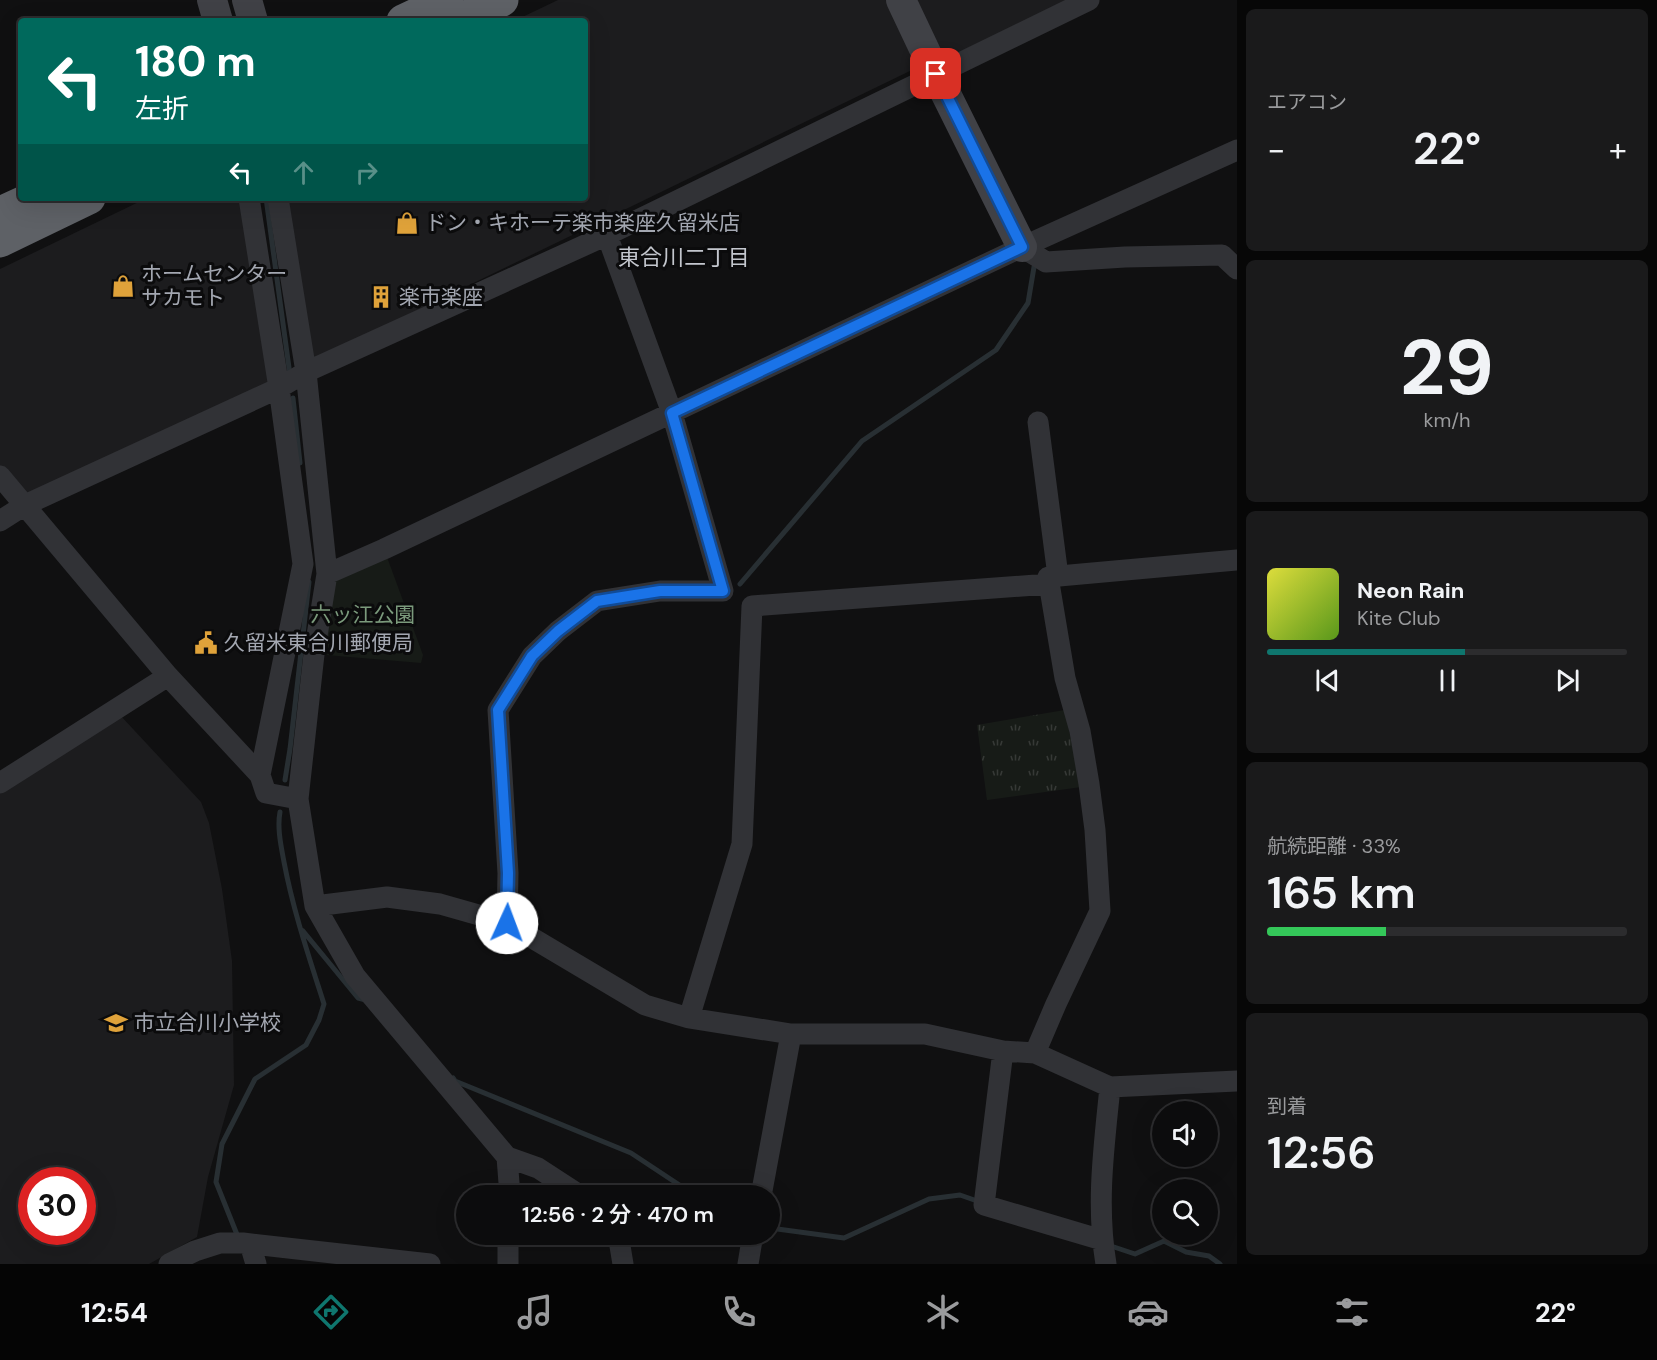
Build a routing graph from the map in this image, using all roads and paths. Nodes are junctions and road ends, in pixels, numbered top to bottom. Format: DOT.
graph roads {
  1 [pos="212,0"];
  2 [pos="247,0"];
  3 [pos="447,0"];
  4 [pos="502,0"];
  5 [pos="901,0"];
  6 [pos="1089,0"];
  7 [pos="217,18"];
  8 [pos="252,18"];
  9 [pos="409,18"];
  10 [pos="465,18"];
  11 [pos="936,74"];
  12 [pos="1237,150"];
  13 [pos="26,201"];
  14 [pos="83,201"];
  15 [pos="249,201"];
  16 [pos="278,201"];
  17 [pos="0,213"];
  18 [pos="607,235"];
  19 [pos="0,241"];
  20 [pos="1022,247"];
  21 [pos="1237,269"];
  22 [pos="306,372"];
  23 [pos="279,388"];
  24 [pos="672,413"];
  25 [pos="1038,422"];
  26 [pos="0,477"];
  27 [pos="25,505"];
  28 [pos="0,521"];
  29 [pos="1237,560"];
  30 [pos="327,574"];
  31 [pos="1054,580"];
  32 [pos="723,591"];
  33 [pos="752,606"];
  34 [pos="168,676"];
  35 [pos="260,775"];
  36 [pos="0,783"];
  37 [pos="298,798"];
  38 [pos="315,906"];
  39 [pos="507,923"];
  40 [pos="689,1018"];
  41 [pos="791,1034"];
  42 [pos="1003,1051"];
  43 [pos="1035,1053"];
  44 [pos="1237,1082"];
  45 [pos="1110,1087"];
  46 [pos="507,1157"];
  47 [pos="509,1185"];
  48 [pos="564,1185"];
  49 [pos="763,1185"];
  50 [pos="1102,1240"];
  51 [pos="240,1243"];
  52 [pos="508,1245"];
  53 [pos="620,1245"];
  54 [pos="751,1245"];
  55 [pos="169,1264"];
  56 [pos="256,1264"];
  57 [pos="430,1264"];
  58 [pos="508,1264"];
  59 [pos="623,1264"];
  60 [pos="748,1264"];
  61 [pos="1106,1264"];
  1 -- 7 [label="street"];
  2 -- 8 [label="street"];
  3 -- 9 [label="highway"];
  4 -- 10 [label="highway"];
  5 -- 11 [label="street"];
  6 -- 11 [label="street"];
  11 -- 18 [label="street"];
  11 -- 20 [label="street"];
  12 -- 20 [label="street"];
  13 -- 17 [label="highway"];
  14 -- 19 [label="highway"];
  15 -- 23 [label="street"];
  16 -- 22 [label="street"];
  18 -- 22 [label="street"];
  18 -- 24 [label="street"];
  20 -- 21 [label="street"];
  20 -- 24 [label="street"];
  22 -- 23 [label="street"];
  22 -- 30 [label="street"];
  23 -- 27 [label="street"];
  23 -- 35 [label="street"];
  24 -- 30 [label="street"];
  24 -- 32 [label="street"];
  25 -- 31 [label="street"];
  26 -- 27 [label="street"];
  27 -- 28 [label="street"];
  27 -- 34 [label="street"];
  29 -- 31 [label="street"];
  30 -- 37 [label="street"];
  31 -- 33 [label="street"];
  31 -- 43 [label="street"];
  32 -- 33 [label="street"];
  32 -- 39 [label="street"];
  33 -- 40 [label="street"];
  34 -- 35 [label="street"];
  34 -- 36 [label="street"];
  35 -- 37 [label="street"];
  37 -- 38 [label="street"];
  38 -- 39 [label="street"];
  38 -- 46 [label="street"];
  39 -- 40 [label="street"];
  40 -- 41 [label="street"];
  41 -- 42 [label="street"];
  41 -- 49 [label="street"];
  42 -- 43 [label="street"];
  42 -- 50 [label="street"];
  43 -- 45 [label="street"];
  44 -- 45 [label="street"];
  45 -- 50 [label="street"];
  46 -- 47 [label="street"];
  46 -- 48 [label="street"];
  50 -- 61 [label="street"];
  51 -- 55 [label="street"];
  51 -- 56 [label="street"];
  51 -- 57 [label="street"];
  52 -- 58 [label="street"];
  53 -- 59 [label="street"];
  54 -- 60 [label="street"];
}
